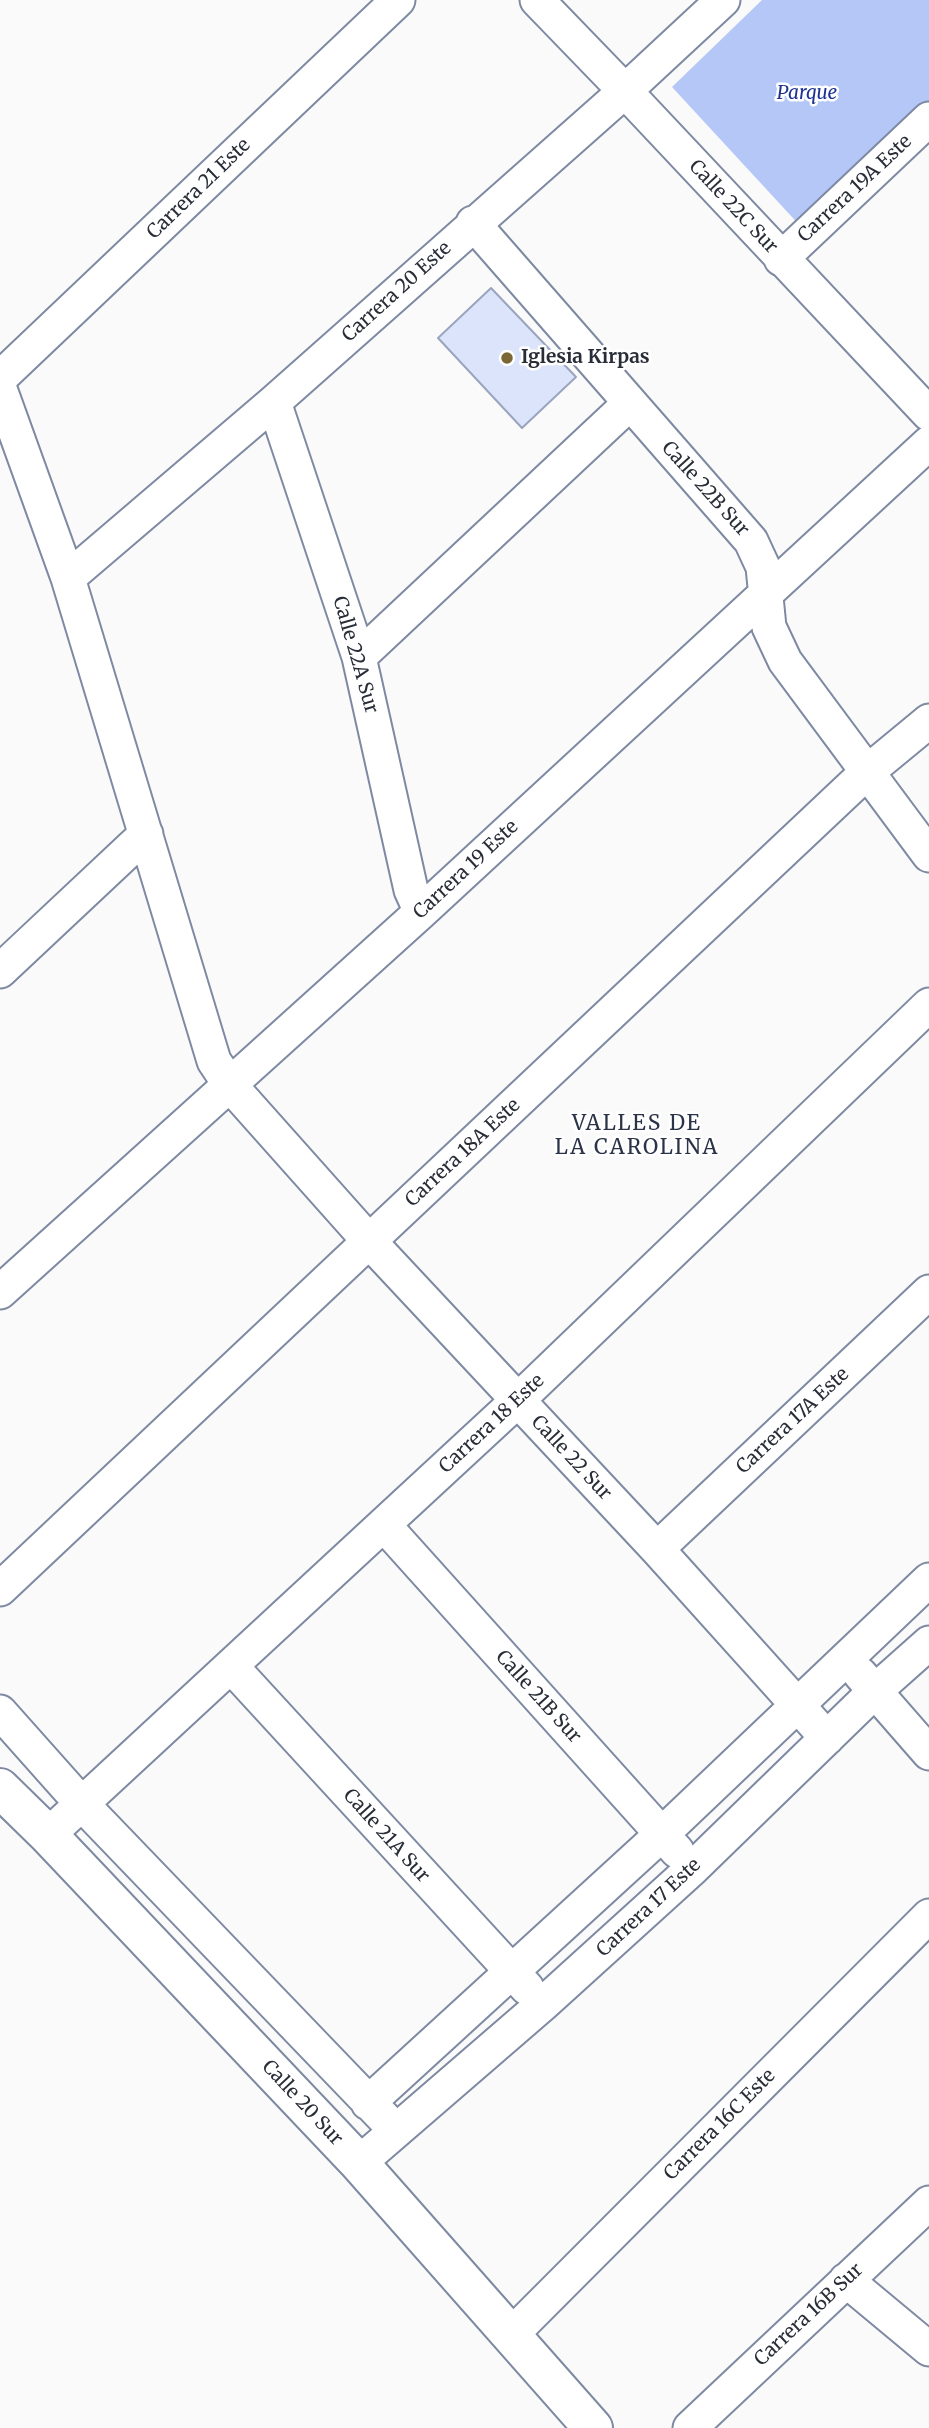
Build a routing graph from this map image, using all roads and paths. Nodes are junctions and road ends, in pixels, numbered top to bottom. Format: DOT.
graph roads {
  1 [pos="398,0"];
  2 [pos="537,0"];
  3 [pos="723,0"];
  4 [pos="625,91"];
  5 [pos="929,120"];
  6 [pos="473,223"];
  7 [pos="781,259"];
  8 [pos="0,378"];
  9 [pos="0,389"];
  10 [pos="274,402"];
  11 [pos="629,404"];
  12 [pos="929,414"];
  13 [pos="929,443"];
  14 [pos="68,579"];
  15 [pos="765,592"];
  16 [pos="359,657"];
  17 [pos="929,721"];
  18 [pos="866,773"];
  19 [pos="146,834"];
  20 [pos="929,855"];
  21 [pos="421,912"];
  22 [pos="0,971"];
  23 [pos="929,1005"];
  24 [pos="230,1085"];
  25 [pos="369,1241"];
  26 [pos="0,1292"];
  27 [pos="929,1292"];
  28 [pos="517,1401"];
  29 [pos="384,1525"];
  30 [pos="657,1549"];
  31 [pos="929,1580"];
  32 [pos="0,1589"];
  33 [pos="929,1643"];
  34 [pos="846,1659"];
  35 [pos="232,1666"];
  36 [pos="875,1691"];
  37 [pos="798,1704"];
  38 [pos="0,1712"];
  39 [pos="827,1738"];
  40 [pos="929,1753"];
  41 [pos="0,1788"];
  42 [pos="81,1803"];
  43 [pos="662,1834"];
  44 [pos="48,1835"];
  45 [pos="693,1868"];
  46 [pos="929,1916"];
  47 [pos="510,1972"];
  48 [pos="543,2004"];
  49 [pos="368,2103"];
  50 [pos="396,2130"];
  51 [pos="359,2163"];
  52 [pos="929,2203"];
  53 [pos="846,2280"];
  54 [pos="511,2335"];
  55 [pos="929,2349"];
  56 [pos="593,2428"];
  57 [pos="690,2428"];
  1 -- 8 [label="street, Carrera 21 Este"];
  2 -- 4 [label="street, Calle 22C Sur"];
  3 -- 4 [label="street, Carrera 20 Este"];
  4 -- 6 [label="street, Carrera 20 Este"];
  4 -- 7 [label="street, Calle 22C Sur"];
  5 -- 7 [label="street, Carrera 19A Este"];
  6 -- 10 [label="street, Carrera 20 Este"];
  6 -- 11 [label="street, Calle 22B Sur"];
  7 -- 12 [label="street, Calle 22C Sur"];
  9 -- 14 [label="street, Calle 22 Sur"];
  10 -- 14 [label="street, Carrera 20 Este"];
  10 -- 16 [label="street, Calle 22A Sur"];
  11 -- 15 [label="street, Calle 22B Sur"];
  11 -- 16 [label="street"];
  13 -- 15 [label="street, Carrera 19 Este"];
  14 -- 19 [label="street, Calle 22 Sur"];
  15 -- 18 [label="street, Calle 22B Sur"];
  15 -- 21 [label="street, Carrera 19 Este"];
  16 -- 21 [label="street, Calle 22A Sur"];
  17 -- 18 [label="street, Carrera 18A Este"];
  18 -- 20 [label="street, Calle 22B Sur"];
  18 -- 25 [label="street, Carrera 18A Este"];
  19 -- 22 [label="street"];
  19 -- 24 [label="street, Calle 22 Sur"];
  21 -- 24 [label="street, Carrera 19 Este"];
  23 -- 28 [label="street, Carrera 18 Este"];
  24 -- 25 [label="street, Calle 22 Sur"];
  24 -- 26 [label="street, Carrera 19 Este"];
  25 -- 28 [label="street, Calle 22 Sur"];
  25 -- 32 [label="street, Carrera 18A Este"];
  27 -- 30 [label="street, Carrera 17A Este"];
  28 -- 29 [label="street, Carrera 18 Este"];
  28 -- 30 [label="street, Calle 22 Sur"];
  29 -- 35 [label="street, Carrera 18 Este"];
  29 -- 43 [label="street, Calle 21B Sur"];
  30 -- 37 [label="street, Calle 22 Sur"];
  31 -- 34 [label="street"];
  33 -- 36 [label="street, Carrera 17 Este"];
  34 -- 36 [label="street"];
  34 -- 37 [label="street"];
  35 -- 42 [label="street, Carrera 18 Este"];
  35 -- 47 [label="street, Calle 21A Sur"];
  36 -- 39 [label="street, Carrera 17 Este"];
  36 -- 40 [label="street"];
  37 -- 39 [label="street, Calle 22 Sur"];
  37 -- 43 [label="street"];
  38 -- 42 [label="street"];
  39 -- 45 [label="street, Carrera 17 Este"];
  41 -- 44 [label="street, Calle 20 Sur"];
  42 -- 44 [label="street, Carrera 18 Este"];
  42 -- 49 [label="street"];
  43 -- 45 [label="street, Calle 21B Sur"];
  43 -- 47 [label="street"];
  44 -- 51 [label="street, Calle 20 Sur"];
  45 -- 48 [label="street, Carrera 17 Este"];
  46 -- 54 [label="street, Carrera 16C Este"];
  47 -- 48 [label="street, Calle 21A Sur"];
  47 -- 49 [label="street"];
  48 -- 50 [label="street, Carrera 17 Este"];
  49 -- 50 [label="street"];
  50 -- 51 [label="street, Carrera 17 Este"];
  51 -- 54 [label="street, Calle 20 Sur"];
  52 -- 53 [label="street, Carrera 16B Sur"];
  53 -- 55 [label="street"];
  53 -- 57 [label="street, Carrera 16B Sur"];
  54 -- 56 [label="street, Calle 20 Sur"];
}
